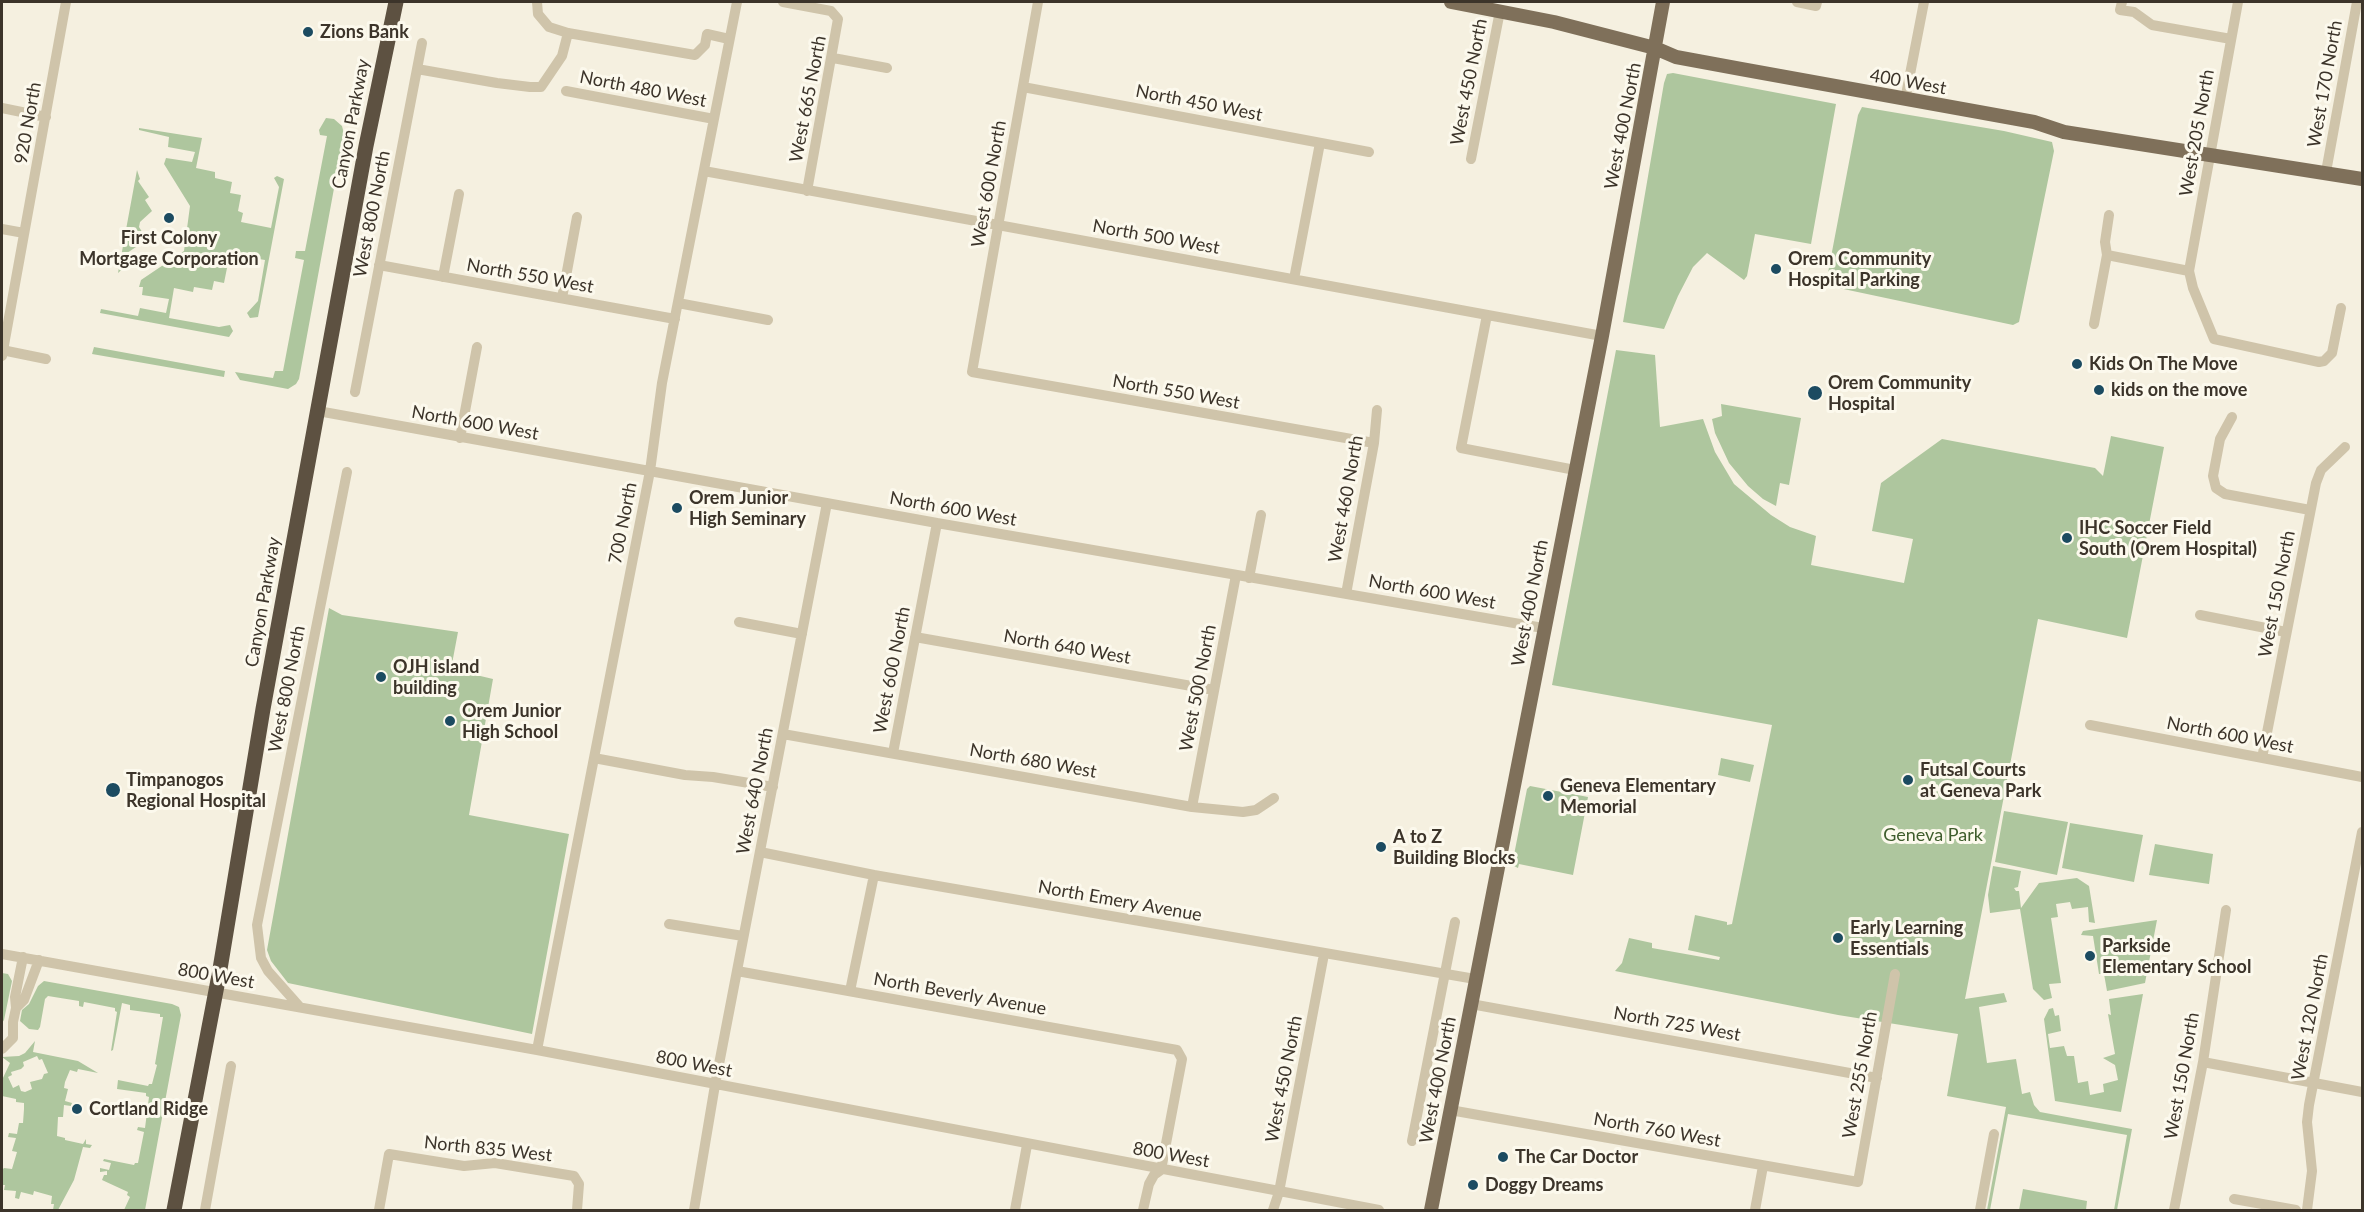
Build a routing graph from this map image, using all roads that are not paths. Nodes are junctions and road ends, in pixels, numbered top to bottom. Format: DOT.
graph roads {
  1 [pos="66,2"];
  2 [pos="396,2"];
  3 [pos="537,2"];
  4 [pos="737,2"];
  5 [pos="783,2"];
  6 [pos="1038,2"];
  7 [pos="1451,2"];
  8 [pos="1663,2"];
  9 [pos="1797,2"];
  10 [pos="1924,2"];
  11 [pos="2238,2"];
  12 [pos="2356,2"];
  13 [pos="1816,4"];
  14 [pos="2121,6"];
  15 [pos="1500,11"];
  16 [pos="568,33"];
  17 [pos="729,39"];
  18 [pos="2231,39"];
  19 [pos="422,43"];
  20 [pos="1655,48"];
  21 [pos="833,57"];
  22 [pos="887,68"];
  23 [pos="417,69"];
  24 [pos="1023,87"];
  25 [pos="566,91"];
  26 [pos="1905,100"];
  27 [pos="2,108"];
  28 [pos="46,117"];
  29 [pos="714,119"];
  30 [pos="1320,143"];
  31 [pos="1369,152"];
  32 [pos="2211,155"];
  33 [pos="1471,159"];
  34 [pos="704,171"];
  35 [pos="2326,172"];
  36 [pos="2362,179"];
  37 [pos="807,191"];
  38 [pos="459,194"];
  39 [pos="2109,215"];
  40 [pos="577,217"];
  41 [pos="998,226"];
  42 [pos="2,229"];
  43 [pos="24,233"];
  44 [pos="2107,255"];
  45 [pos="379,265"];
  46 [pos="2189,271"];
  47 [pos="443,277"];
  48 [pos="1294,279"];
  49 [pos="562,298"];
  50 [pos="678,303"];
  51 [pos="2341,308"];
  52 [pos="1487,315"];
  53 [pos="675,319"];
  54 [pos="768,320"];
  55 [pos="2094,324"];
  56 [pos="1602,336"];
  57 [pos="477,346"];
  58 [pos="2,352"];
  59 [pos="46,359"];
  60 [pos="972,372"];
  61 [pos="355,392"];
  62 [pos="1377,410"];
  63 [pos="318,411"];
  64 [pos="2232,417"];
  65 [pos="460,438"];
  66 [pos="1374,443"];
  67 [pos="2345,447"];
  68 [pos="1575,470"];
  69 [pos="651,471"];
  70 [pos="347,472"];
  71 [pos="827,503"];
  72 [pos="2310,510"];
  73 [pos="1262,515"];
  74 [pos="937,523"];
  75 [pos="1236,575"];
  76 [pos="1249,578"];
  77 [pos="1346,594"];
  78 [pos="2200,615"];
  79 [pos="739,622"];
  80 [pos="1543,628"];
  81 [pos="2286,632"];
  82 [pos="802,634"];
  83 [pos="915,637"];
  84 [pos="1214,690"];
  85 [pos="2090,725"];
  86 [pos="783,734"];
  87 [pos="893,753"];
  88 [pos="594,758"];
  89 [pos="2262,758"];
  90 [pos="2362,777"];
  91 [pos="773,786"];
  92 [pos="1274,798"];
  93 [pos="1192,807"];
  94 [pos="2362,832"];
  95 [pos="760,852"];
  96 [pos="874,875"];
  97 [pos="2226,910"];
  98 [pos="1455,922"];
  99 [pos="669,924"];
  100 [pos="743,936"];
  101 [pos="2,954"];
  102 [pos="1324,954"];
  103 [pos="23,957"];
  104 [pos="39,960"];
  105 [pos="737,971"];
  106 [pos="1444,974"];
  107 [pos="1895,974"];
  108 [pos="1475,979"];
  109 [pos="850,992"];
  110 [pos="216,993"];
  111 [pos="1471,1004"];
  112 [pos="299,1006"];
  113 [pos="16,1008"];
  114 [pos="2,1048"];
  115 [pos="537,1050"];
  116 [pos="2203,1062"];
  117 [pos="231,1066"];
  118 [pos="1877,1078"];
  119 [pos="2314,1084"];
  120 [pos="715,1085"];
  121 [pos="2362,1092"];
  122 [pos="1450,1110"];
  123 [pos="1994,1134"];
  124 [pos="1412,1141"];
  125 [pos="1027,1145"];
  126 [pos="1763,1166"];
  127 [pos="1161,1170"];
  128 [pos="1858,1182"];
  129 [pos="1279,1192"];
  130 [pos="2234,1199"];
  131 [pos="174,1210"];
  132 [pos="206,1210"];
  133 [pos="379,1210"];
  134 [pos="576,1210"];
  135 [pos="694,1210"];
  136 [pos="1015,1210"];
  137 [pos="1143,1210"];
  138 [pos="1273,1210"];
  139 [pos="1379,1210"];
  140 [pos="1431,1210"];
  141 [pos="1755,1210"];
  142 [pos="1980,1210"];
  143 [pos="2174,1210"];
  144 [pos="2296,1210"];
  145 [pos="2307,1210"];
  1 -- 28 [label="street, 920 North"];
  2 -- 63 [label="highway, Canyon Parkway"];
  3 -- 16 [label="street"];
  4 -- 17 [label="street, 700 North"];
  5 -- 21 [label="street, West 665 North"];
  6 -- 24 [label="street, West 600 North"];
  7 -- 15 [label="main road, 400 West"];
  8 -- 20 [label="main road, West 400 North"];
  9 -- 13 [label="street"];
  10 -- 26 [label="street"];
  11 -- 18 [label="street, West 205 North"];
  12 -- 35 [label="street, West 170 North"];
  14 -- 18 [label="street"];
  15 -- 20 [label="main road, 400 West"];
  15 -- 33 [label="street, West 450 North"];
  16 -- 17 [label="street"];
  16 -- 23 [label="street"];
  17 -- 29 [label="street, 700 North"];
  18 -- 32 [label="street, West 205 North"];
  19 -- 23 [label="street, West 800 North"];
  20 -- 26 [label="main road, 400 West"];
  20 -- 56 [label="main road, West 400 North"];
  21 -- 22 [label="street"];
  21 -- 37 [label="street, West 665 North"];
  23 -- 45 [label="street, West 800 North"];
  24 -- 30 [label="street, North 450 West"];
  24 -- 41 [label="street, West 600 North"];
  25 -- 29 [label="street, North 480 West"];
  26 -- 32 [label="main road, 400 West"];
  27 -- 28 [label="street"];
  28 -- 43 [label="street, 920 North"];
  29 -- 34 [label="street, 700 North"];
  30 -- 31 [label="street, North 450 West"];
  30 -- 48 [label="street"];
  32 -- 35 [label="main road, 400 West"];
  32 -- 46 [label="street, West 205 North"];
  34 -- 37 [label="street, North 500 West"];
  34 -- 50 [label="street, 700 North"];
  35 -- 36 [label="main road, 400 West"];
  37 -- 41 [label="street, North 500 West"];
  38 -- 47 [label="street"];
  39 -- 44 [label="street"];
  40 -- 49 [label="street"];
  41 -- 48 [label="street, North 500 West"];
  41 -- 60 [label="street, West 600 North"];
  42 -- 43 [label="street"];
  43 -- 58 [label="street, 920 North"];
  44 -- 46 [label="street"];
  44 -- 55 [label="street"];
  45 -- 47 [label="street, North 550 West"];
  45 -- 61 [label="street, West 800 North"];
  46 -- 51 [label="street"];
  47 -- 49 [label="street, North 550 West"];
  48 -- 52 [label="street, North 500 West"];
  49 -- 53 [label="street, North 550 West"];
  50 -- 53 [label="street, 700 North"];
  50 -- 54 [label="street"];
  52 -- 56 [label="street, North 500 West"];
  52 -- 68 [label="street"];
  53 -- 69 [label="street, 700 North"];
  56 -- 68 [label="main road, West 400 North"];
  57 -- 65 [label="street"];
  58 -- 59 [label="street"];
  60 -- 66 [label="street, North 550 West"];
  62 -- 66 [label="street, West 460 North"];
  63 -- 65 [label="street, North 600 West"];
  63 -- 110 [label="highway, Canyon Parkway"];
  64 -- 72 [label="street"];
  65 -- 69 [label="street, North 600 West"];
  66 -- 77 [label="street, West 460 North"];
  67 -- 72 [label="street, West 150 North"];
  68 -- 80 [label="main road, West 400 North"];
  69 -- 71 [label="street, North 600 West"];
  69 -- 88 [label="street, 700 North"];
  70 -- 112 [label="street, West 800 North"];
  71 -- 74 [label="street, North 600 West"];
  71 -- 82 [label="street, West 640 North"];
  72 -- 81 [label="street, West 150 North"];
  73 -- 76 [label="street"];
  74 -- 75 [label="street, North 600 West"];
  74 -- 83 [label="street, West 600 North"];
  75 -- 76 [label="street, North 600 West"];
  75 -- 84 [label="street, West 500 North"];
  76 -- 77 [label="street, North 600 West"];
  77 -- 80 [label="street, North 600 West"];
  78 -- 81 [label="street"];
  79 -- 82 [label="street"];
  80 -- 108 [label="main road, West 400 North"];
  81 -- 89 [label="street, West 150 North"];
  82 -- 86 [label="street, West 640 North"];
  83 -- 84 [label="street, North 640 West"];
  83 -- 87 [label="street, West 600 North"];
  84 -- 93 [label="street, West 500 North"];
  85 -- 89 [label="street, North 600 West"];
  86 -- 87 [label="street, North 680 West"];
  86 -- 91 [label="street, West 640 North"];
  87 -- 93 [label="street, North 680 West"];
  88 -- 91 [label="street"];
  88 -- 115 [label="street, 700 North"];
  89 -- 90 [label="street, North 600 West"];
  91 -- 95 [label="street, West 640 North"];
  92 -- 93 [label="street, North 680 West"];
  94 -- 119 [label="street, West 120 North"];
  95 -- 96 [label="street, North Emery Avenue"];
  95 -- 100 [label="street, West 640 North"];
  96 -- 102 [label="street, North Emery Avenue"];
  96 -- 109 [label="street"];
  97 -- 116 [label="street, West 150 North"];
  98 -- 106 [label="street"];
  99 -- 100 [label="street"];
  100 -- 105 [label="street, West 640 North"];
  101 -- 103 [label="street, 800 West"];
  102 -- 106 [label="street, North Emery Avenue"];
  102 -- 129 [label="street, West 450 North"];
  103 -- 104 [label="street, 800 West"];
  103 -- 113 [label="street"];
  104 -- 110 [label="street, 800 West"];
  104 -- 113 [label="street"];
  105 -- 109 [label="street, North Beverly Avenue"];
  105 -- 120 [label="street, West 640 North"];
  106 -- 108 [label="street, North Emery Avenue"];
  106 -- 124 [label="street"];
  107 -- 118 [label="street, West 255 North"];
  108 -- 111 [label="main road, West 400 North"];
  109 -- 127 [label="street, North Beverly Avenue"];
  110 -- 112 [label="street, 800 West"];
  110 -- 131 [label="highway, Canyon Parkway"];
  111 -- 118 [label="street, North 725 West"];
  111 -- 122 [label="main road, West 400 North"];
  112 -- 115 [label="street, 800 West"];
  113 -- 114 [label="street"];
  115 -- 120 [label="street, 800 West"];
  116 -- 119 [label="street"];
  116 -- 143 [label="street, West 150 North"];
  117 -- 132 [label="street"];
  118 -- 128 [label="street, West 255 North"];
  119 -- 121 [label="street"];
  119 -- 145 [label="street, West 120 North"];
  120 -- 125 [label="street, 800 West"];
  120 -- 135 [label="street, West 640 North"];
  122 -- 126 [label="street, North 760 West"];
  122 -- 140 [label="main road, West 400 North"];
  123 -- 142 [label="street"];
  125 -- 127 [label="street, 800 West"];
  125 -- 136 [label="street"];
  126 -- 128 [label="street, North 760 West"];
  126 -- 141 [label="street"];
  127 -- 129 [label="street, 800 West"];
  127 -- 137 [label="street"];
  129 -- 138 [label="street, West 450 North"];
  129 -- 139 [label="street, 800 West"];
  130 -- 144 [label="street"];
  133 -- 134 [label="street, North 835 West"];
}
